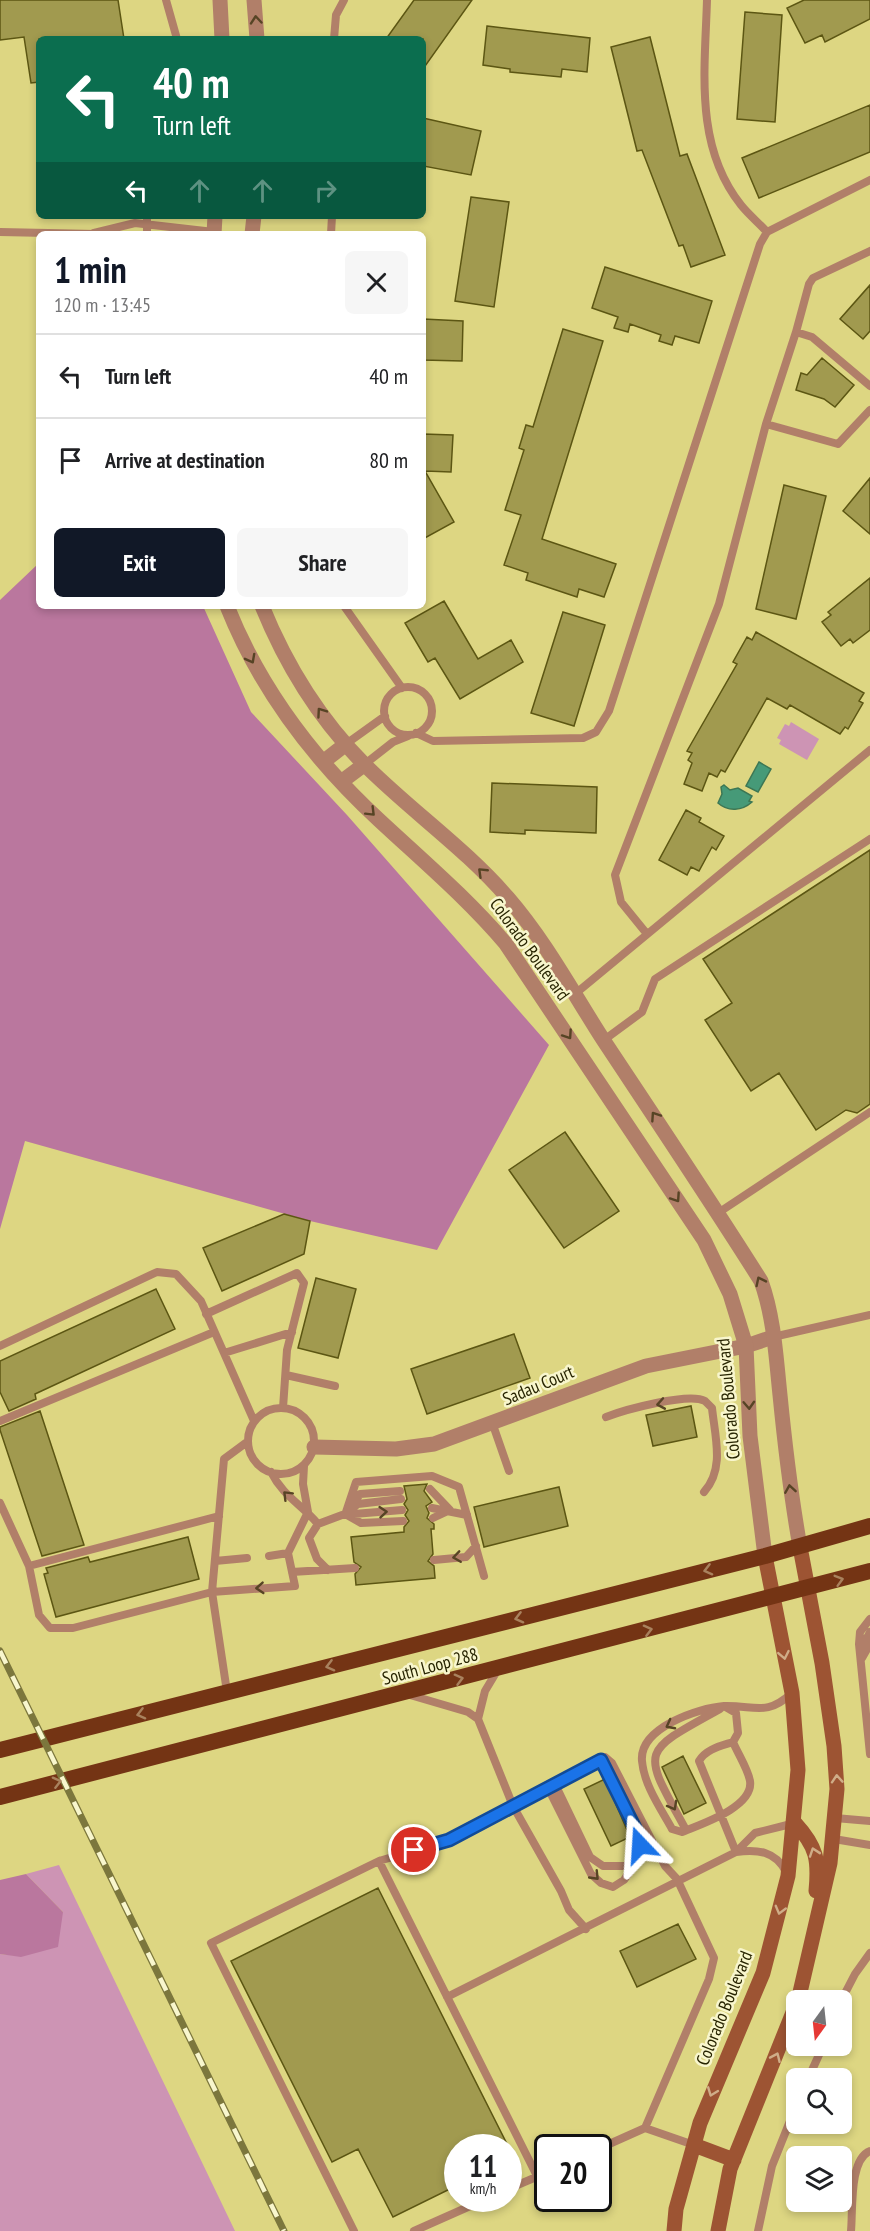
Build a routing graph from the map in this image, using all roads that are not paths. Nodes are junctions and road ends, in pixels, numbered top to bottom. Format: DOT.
graph roads {
  1 [pos="166,0"];
  2 [pos="220,0"];
  3 [pos="254,0"];
  4 [pos="344,0"];
  5 [pos="707,0"];
  6 [pos="176,36"];
  7 [pos="222,36"];
  8 [pos="257,36"];
  9 [pos="334,36"];
  10 [pos="870,180"];
  11 [pos="147,220"];
  12 [pos="106,231"];
  13 [pos="204,231"];
  14 [pos="0,232"];
  15 [pos="767,232"];
  16 [pos="36,233"];
  17 [pos="870,251"];
  18 [pos="796,332"];
  19 [pos="870,386"];
  20 [pos="870,410"];
  21 [pos="766,424"];
  22 [pos="228,609"];
  23 [pos="263,609"];
  24 [pos="346,609"];
  25 [pos="402,688"];
  26 [pos="385,717"];
  27 [pos="414,734"];
  28 [pos="346,744"];
  29 [pos="870,750"];
  30 [pos="322,762"];
  31 [pos="364,764"];
  32 [pos="341,782"];
  33 [pos="870,839"];
  34 [pos="647,934"];
  35 [pos="575,994"];
  36 [pos="551,1010"];
  37 [pos="603,1040"];
  38 [pos="870,1112"];
  39 [pos="718,1213"];
  40 [pos="206,1314"];
  41 [pos="870,1315"];
  42 [pos="214,1332"];
  43 [pos="292,1332"];
  44 [pos="773,1337"];
  45 [pos="0,1346"];
  46 [pos="746,1346"];
  47 [pos="224,1353"];
  48 [pos="286,1375"];
  49 [pos="335,1386"];
  50 [pos="283,1408"];
  51 [pos="606,1416"];
  52 [pos="0,1421"];
  53 [pos="254,1421"];
  54 [pos="493,1425"];
  55 [pos="247,1442"];
  56 [pos="314,1447"];
  57 [pos="304,1466"];
  58 [pos="509,1471"];
  59 [pos="271,1472"];
  60 [pos="431,1492"];
  61 [pos="704,1492"];
  62 [pos="401,1495"];
  63 [pos="0,1503"];
  64 [pos="432,1508"];
  65 [pos="402,1510"];
  66 [pos="450,1510"];
  67 [pos="308,1512"];
  68 [pos="345,1515"];
  69 [pos="467,1515"];
  70 [pos="219,1516"];
  71 [pos="433,1518"];
  72 [pos="403,1521"];
  73 [pos="318,1524"];
  74 [pos="870,1526"];
  75 [pos="476,1546"];
  76 [pos="800,1547"];
  77 [pos="288,1553"];
  78 [pos="268,1556"];
  79 [pos="765,1556"];
  80 [pos="246,1558"];
  81 [pos="434,1560"];
  82 [pos="215,1561"];
  83 [pos="28,1566"];
  84 [pos="355,1568"];
  85 [pos="328,1570"];
  86 [pos="870,1571"];
  87 [pos="292,1572"];
  88 [pos="484,1576"];
  89 [pos="809,1589"];
  90 [pos="212,1592"];
  91 [pos="772,1597"];
  92 [pos="870,1619"];
  93 [pos="870,1632"];
  94 [pos="870,1644"];
  95 [pos="870,1652"];
  96 [pos="870,1661"];
  97 [pos="863,1666"];
  98 [pos="498,1668"];
  99 [pos="227,1692"];
  100 [pos="402,1693"];
  101 [pos="792,1693"];
  102 [pos="724,1706"];
  103 [pos="478,1719"];
  104 [pos="733,1742"];
  105 [pos="0,1750"];
  106 [pos="870,1754"];
  107 [pos="601,1760"];
  108 [pos="552,1786"];
  109 [pos="0,1797"];
  110 [pos="513,1806"];
  111 [pos="721,1815"];
  112 [pos="835,1818"];
  113 [pos="870,1821"];
  114 [pos="795,1823"];
  115 [pos="686,1830"];
  116 [pos="834,1839"];
  117 [pos="870,1845"];
  118 [pos="736,1852"];
  119 [pos="638,1858"];
  120 [pos="379,1861"];
  121 [pos="788,1876"];
  122 [pos="677,1879"];
  123 [pos="586,1929"];
  124 [pos="870,1953"];
  125 [pos="798,1990"];
  126 [pos="800,1990"];
  127 [pos="847,1990"];
  128 [pos="447,1997"];
  129 [pos="786,2029"];
  130 [pos="645,2128"];
  131 [pos="786,2131"];
  132 [pos="612,2143"];
  133 [pos="694,2145"];
  134 [pos="870,2151"];
  135 [pos="734,2160"];
  136 [pos="534,2170"];
  137 [pos="457,2212"];
  138 [pos="354,2231"];
  139 [pos="414,2231"];
  140 [pos="674,2231"];
  141 [pos="718,2231"];
  142 [pos="758,2231"];
  143 [pos="851,2231"];
  1 -- 6 [label="lane"];
  2 -- 7 [label="street"];
  8 -- 3 [label="street, one-way"];
  4 -- 9 [label="lane"];
  5 -- 15 [label="lane"];
  10 -- 15 [label="lane"];
  11 -- 12 [label="lane"];
  11 -- 13 [label="lane"];
  14 -- 16 [label="lane"];
  15 -- 27 [label="lane"];
  17 -- 18 [label="lane"];
  18 -- 19 [label="lane"];
  18 -- 21 [label="lane"];
  20 -- 21 [label="lane"];
  21 -- 34 [label="lane"];
  22 -- 30 [label="street, Colorado Boulevard, one-way"];
  28 -- 23 [label="street, Colorado Boulevard, one-way"];
  24 -- 25 [label="lane"];
  25 -- 26 [label="lane"];
  25 -- 27 [label="lane"];
  26 -- 27 [label="lane"];
  26 -- 28 [label="lane"];
  27 -- 31 [label="lane"];
  28 -- 30 [label="street"];
  28 -- 31 [label="street, Colorado Boulevard"];
  29 -- 34 [label="lane"];
  30 -- 32 [label="street, Colorado Boulevard"];
  31 -- 32 [label="street"];
  35 -- 31 [label="street, Colorado Boulevard, one-way"];
  32 -- 36 [label="street, Colorado Boulevard, one-way"];
  33 -- 37 [label="lane"];
  34 -- 35 [label="lane"];
  35 -- 36 [label="street"];
  35 -- 37 [label="street, Colorado Boulevard"];
  36 -- 46 [label="street, Colorado Boulevard, one-way"];
  39 -- 37 [label="street, Colorado Boulevard, one-way"];
  38 -- 39 [label="lane"];
  44 -- 39 [label="street, Colorado Boulevard, one-way"];
  40 -- 42 [label="lane"];
  40 -- 43 [label="lane"];
  40 -- 45 [label="lane"];
  41 -- 44 [label="lane"];
  42 -- 47 [label="lane"];
  42 -- 52 [label="lane"];
  43 -- 47 [label="lane"];
  43 -- 48 [label="lane"];
  44 -- 46 [label="street, Sadau Court"];
  76 -- 44 [label="street, Colorado Boulevard, one-way"];
  46 -- 54 [label="street, Sadau Court"];
  46 -- 79 [label="street, Colorado Boulevard, one-way"];
  47 -- 53 [label="lane"];
  48 -- 49 [label="lane"];
  48 -- 50 [label="lane"];
  50 -- 53 [label="lane"];
  50 -- 56 [label="lane"];
  61 -- 51 [label="lane, one-way"];
  53 -- 55 [label="lane"];
  54 -- 56 [label="street, Sadau Court"];
  54 -- 58 [label="lane"];
  55 -- 59 [label="lane"];
  55 -- 70 [label="lane"];
  56 -- 57 [label="lane"];
  57 -- 59 [label="lane"];
  57 -- 67 [label="lane"];
  67 -- 59 [label="lane, one-way"];
  60 -- 66 [label="lane"];
  62 -- 68 [label="lane"];
  63 -- 83 [label="lane"];
  64 -- 66 [label="lane"];
  68 -- 65 [label="lane, one-way"];
  66 -- 69 [label="lane"];
  66 -- 71 [label="lane"];
  67 -- 73 [label="lane"];
  67 -- 77 [label="lane"];
  68 -- 69 [label="lane"];
  68 -- 72 [label="lane"];
  68 -- 73 [label="lane"];
  69 -- 75 [label="lane"];
  70 -- 82 [label="lane"];
  70 -- 83 [label="lane"];
  73 -- 85 [label="lane"];
  74 -- 76 [label="highway, South Loop 288"];
  75 -- 81 [label="lane, one-way"];
  75 -- 88 [label="lane"];
  76 -- 79 [label="highway, South Loop 288"];
  76 -- 89 [label="main road, Colorado Boulevard"];
  77 -- 78 [label="lane"];
  77 -- 87 [label="lane"];
  79 -- 91 [label="main road, Colorado Boulevard"];
  79 -- 99 [label="highway, South Loop 288, one-way"];
  80 -- 82 [label="lane"];
  82 -- 90 [label="lane"];
  83 -- 90 [label="lane"];
  84 -- 85 [label="lane"];
  85 -- 87 [label="lane"];
  89 -- 86 [label="highway, South Loop 288, one-way"];
  87 -- 90 [label="lane, one-way"];
  89 -- 91 [label="highway, South Loop 288"];
  112 -- 89 [label="main road, Colorado Boulevard, one-way"];
  90 -- 99 [label="lane"];
  98 -- 91 [label="highway, South Loop 288, one-way"];
  91 -- 101 [label="main road, Colorado Boulevard, one-way"];
  92 -- 97 [label="lane"];
  93 -- 97 [label="lane"];
  94 -- 97 [label="lane"];
  95 -- 97 [label="lane"];
  96 -- 97 [label="lane"];
  97 -- 106 [label="lane"];
  100 -- 98 [label="highway, South Loop 288, one-way"];
  98 -- 103 [label="lane"];
  99 -- 105 [label="highway, South Loop 288, one-way"];
  100 -- 103 [label="lane"];
  109 -- 100 [label="highway, South Loop 288, one-way"];
  101 -- 102 [label="lane"];
  101 -- 114 [label="main road, Colorado Boulevard"];
  102 -- 104 [label="lane"];
  102 -- 115 [label="lane, one-way"];
  102 -- 115 [label="lane, one-way"];
  103 -- 110 [label="lane"];
  104 -- 111 [label="lane"];
  104 -- 111 [label="lane"];
  107 -- 108 [label="lane"];
  107 -- 119 [label="lane"];
  107 -- 122 [label="lane"];
  108 -- 110 [label="lane"];
  108 -- 119 [label="lane"];
  108 -- 119 [label="lane, one-way"];
  110 -- 120 [label="lane"];
  110 -- 123 [label="lane"];
  111 -- 115 [label="lane"];
  111 -- 118 [label="lane"];
  112 -- 113 [label="lane"];
  112 -- 116 [label="main road, Colorado Boulevard"];
  114 -- 118 [label="lane"];
  114 -- 121 [label="main road, Colorado Boulevard"];
  125 -- 114 [label="main road, one-way"];
  116 -- 117 [label="lane"];
  116 -- 126 [label="main road, Colorado Boulevard"];
  118 -- 121 [label="lane"];
  118 -- 122 [label="lane"];
  120 -- 128 [label="lane"];
  120 -- 138 [label="lane"];
  121 -- 133 [label="main road, Colorado Boulevard, one-way"];
  122 -- 123 [label="lane"];
  122 -- 130 [label="lane"];
  123 -- 128 [label="lane"];
  124 -- 127 [label="lane"];
  128 -- 136 [label="lane"];
  135 -- 129 [label="main road, Colorado Boulevard, one-way"];
  130 -- 132 [label="lane"];
  130 -- 133 [label="lane"];
  131 -- 142 [label="lane"];
  133 -- 135 [label="main road"];
  133 -- 140 [label="main road, Colorado Boulevard"];
  134 -- 143 [label="lane"];
  135 -- 141 [label="main road, Colorado Boulevard"];
  137 -- 139 [label="lane"];
}
